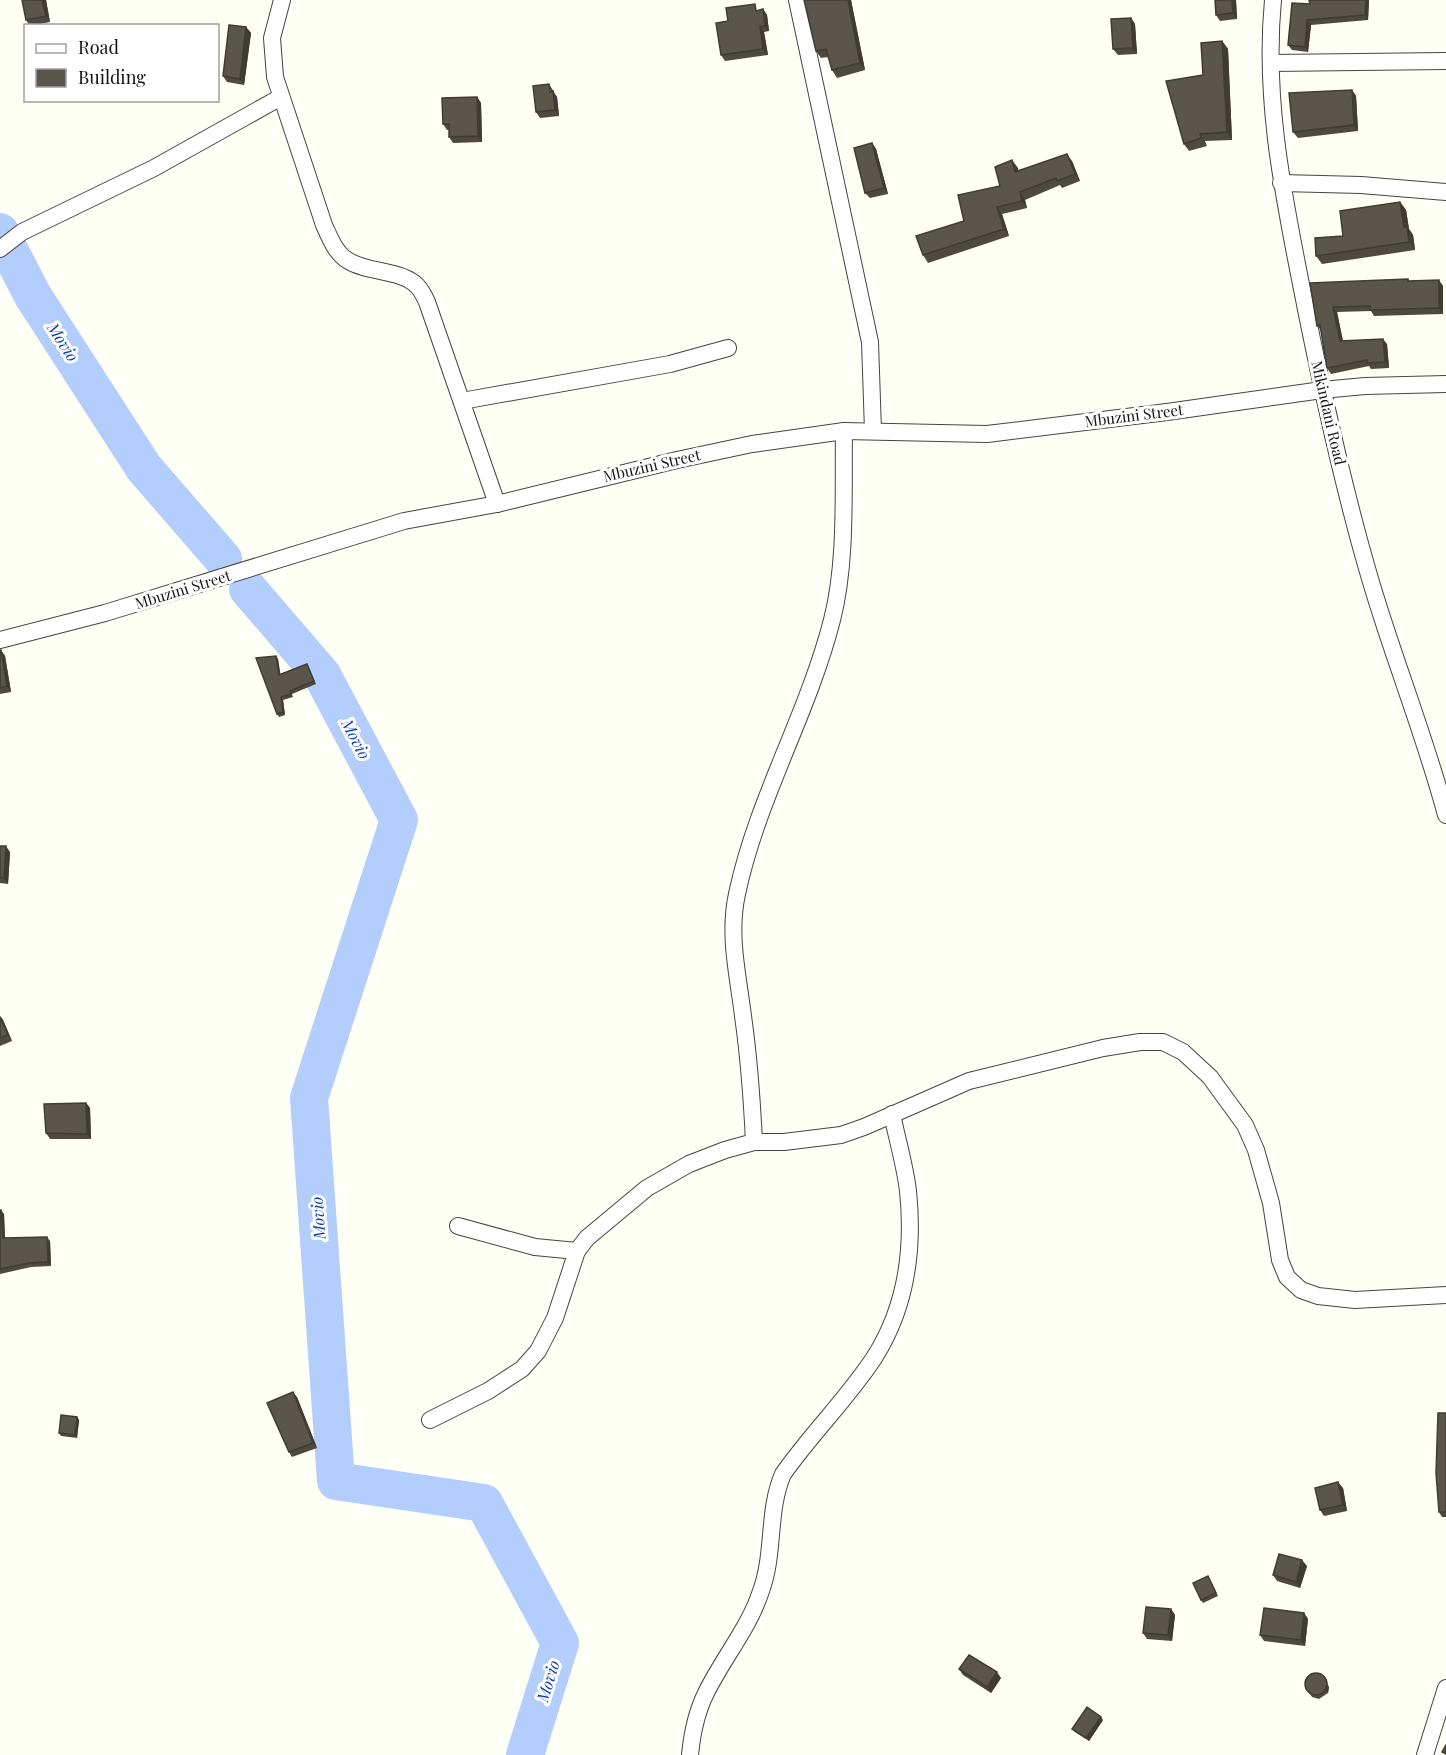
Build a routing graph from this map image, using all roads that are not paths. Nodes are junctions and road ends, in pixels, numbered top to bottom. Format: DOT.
graph roads {
  1 [pos="282,0"];
  2 [pos="797,0"];
  3 [pos="1274,0"];
  4 [pos="1446,62"];
  5 [pos="1271,63"];
  6 [pos="281,97"];
  7 [pos="1281,183"];
  8 [pos="1446,192"];
  9 [pos="0,249"];
  10 [pos="728,348"];
  11 [pos="1446,384"];
  12 [pos="1322,390"];
  13 [pos="462,401"];
  14 [pos="844,431"];
  15 [pos="873,431"];
  16 [pos="497,504"];
  17 [pos="0,640"];
  18 [pos="1446,815"];
  19 [pos="892,1114"];
  20 [pos="754,1142"];
  21 [pos="458,1226"];
  22 [pos="577,1251"];
  23 [pos="1446,1295"];
  24 [pos="430,1420"];
  25 [pos="1446,1688"];
  26 [pos="690,1755"];
  27 [pos="1425,1755"];
  1 -- 6 [label="street"];
  2 -- 15 [label="street"];
  3 -- 5 [label="street, Mikindani Road"];
  4 -- 5 [label="street"];
  5 -- 7 [label="street, Mikindani Road"];
  6 -- 9 [label="street"];
  6 -- 13 [label="street"];
  7 -- 8 [label="street"];
  7 -- 12 [label="street, Mikindani Road"];
  10 -- 13 [label="street"];
  11 -- 12 [label="street, Mbuzini Street"];
  12 -- 15 [label="street, Mbuzini Street"];
  12 -- 18 [label="street, Mikindani Road"];
  13 -- 16 [label="street"];
  14 -- 15 [label="street, Mbuzini Street"];
  14 -- 16 [label="street, Mbuzini Street"];
  14 -- 20 [label="street"];
  16 -- 17 [label="street, Mbuzini Street"];
  19 -- 20 [label="street"];
  19 -- 23 [label="street"];
  19 -- 26 [label="street"];
  20 -- 22 [label="street"];
  21 -- 22 [label="street"];
  22 -- 24 [label="street"];
  25 -- 27 [label="street"];
}
